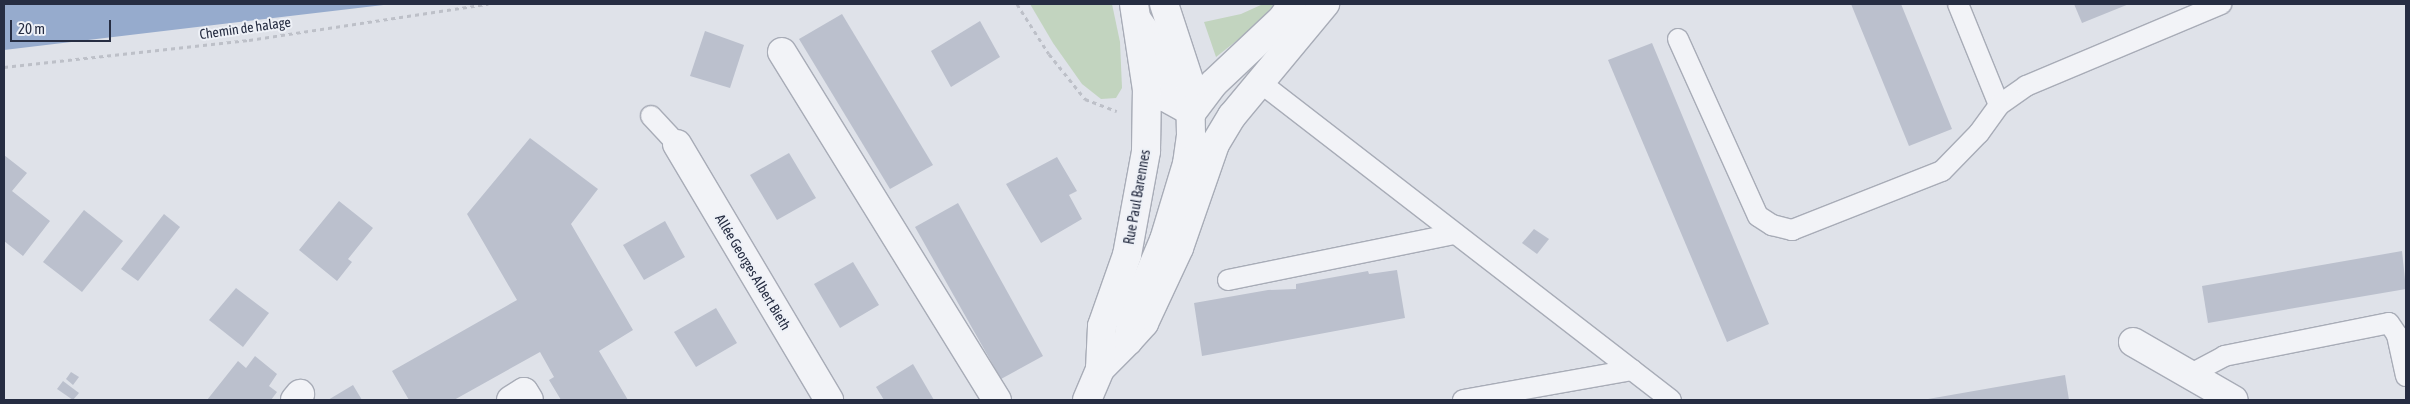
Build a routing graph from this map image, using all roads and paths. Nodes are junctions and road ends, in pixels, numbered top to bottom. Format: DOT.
graph roads {
  1 [pos="488,4"];
  2 [pos="1017,4"];
  3 [pos="1164,4"];
  4 [pos="1292,4"];
  5 [pos="1325,4"];
  6 [pos="1958,4"];
  7 [pos="2221,4"];
  8 [pos="1136,12"];
  9 [pos="1678,39"];
  10 [pos="782,52"];
  11 [pos="4,68"];
  12 [pos="1261,83"];
  13 [pos="2000,105"];
  14 [pos="1192,112"];
  15 [pos="651,116"];
  16 [pos="1147,116"];
  17 [pos="1232,116"];
  18 [pos="677,144"];
  19 [pos="1455,234"];
  20 [pos="1228,280"];
  21 [pos="1128,341"];
  22 [pos="2133,342"];
  23 [pos="1100,369"];
  24 [pos="1632,370"];
  25 [pos="2189,375"];
  26 [pos="2406,376"];
  27 [pos="511,400"];
  28 [pos="529,400"];
  29 [pos="829,400"];
  30 [pos="997,400"];
  31 [pos="1087,400"];
  32 [pos="1463,400"];
  33 [pos="1671,400"];
  34 [pos="2234,400"];
  1 -- 11 [label="path, Chemin de halage"];
  2 -- 16 [label="path"];
  3 -- 14 [label="street"];
  4 -- 14 [label="street"];
  5 -- 12 [label="street, Rue Paul Barennes"];
  6 -- 13 [label="lane"];
  7 -- 13 [label="lane"];
  8 -- 14 [label="street, Rue Paul Barennes"];
  8 -- 16 [label="street, Rue Paul Barennes"];
  9 -- 13 [label="lane"];
  10 -- 30 [label="street"];
  12 -- 17 [label="street, Rue Paul Barennes"];
  12 -- 19 [label="lane"];
  14 -- 16 [label="street"];
  14 -- 17 [label="street"];
  14 -- 21 [label="street"];
  15 -- 18 [label="lane"];
  16 -- 23 [label="street, Rue Paul Barennes"];
  17 -- 21 [label="street, Rue Paul Barennes"];
  18 -- 29 [label="street, Allée Georges Albert Bieth"];
  19 -- 20 [label="lane"];
  19 -- 24 [label="lane"];
  21 -- 23 [label="street, Rue Paul Barennes"];
  22 -- 25 [label="street"];
  23 -- 31 [label="street, Rue Paul Barennes"];
  24 -- 32 [label="lane"];
  24 -- 33 [label="lane"];
  25 -- 26 [label="lane"];
  25 -- 34 [label="street"];
  27 -- 28 [label="street"];
}
